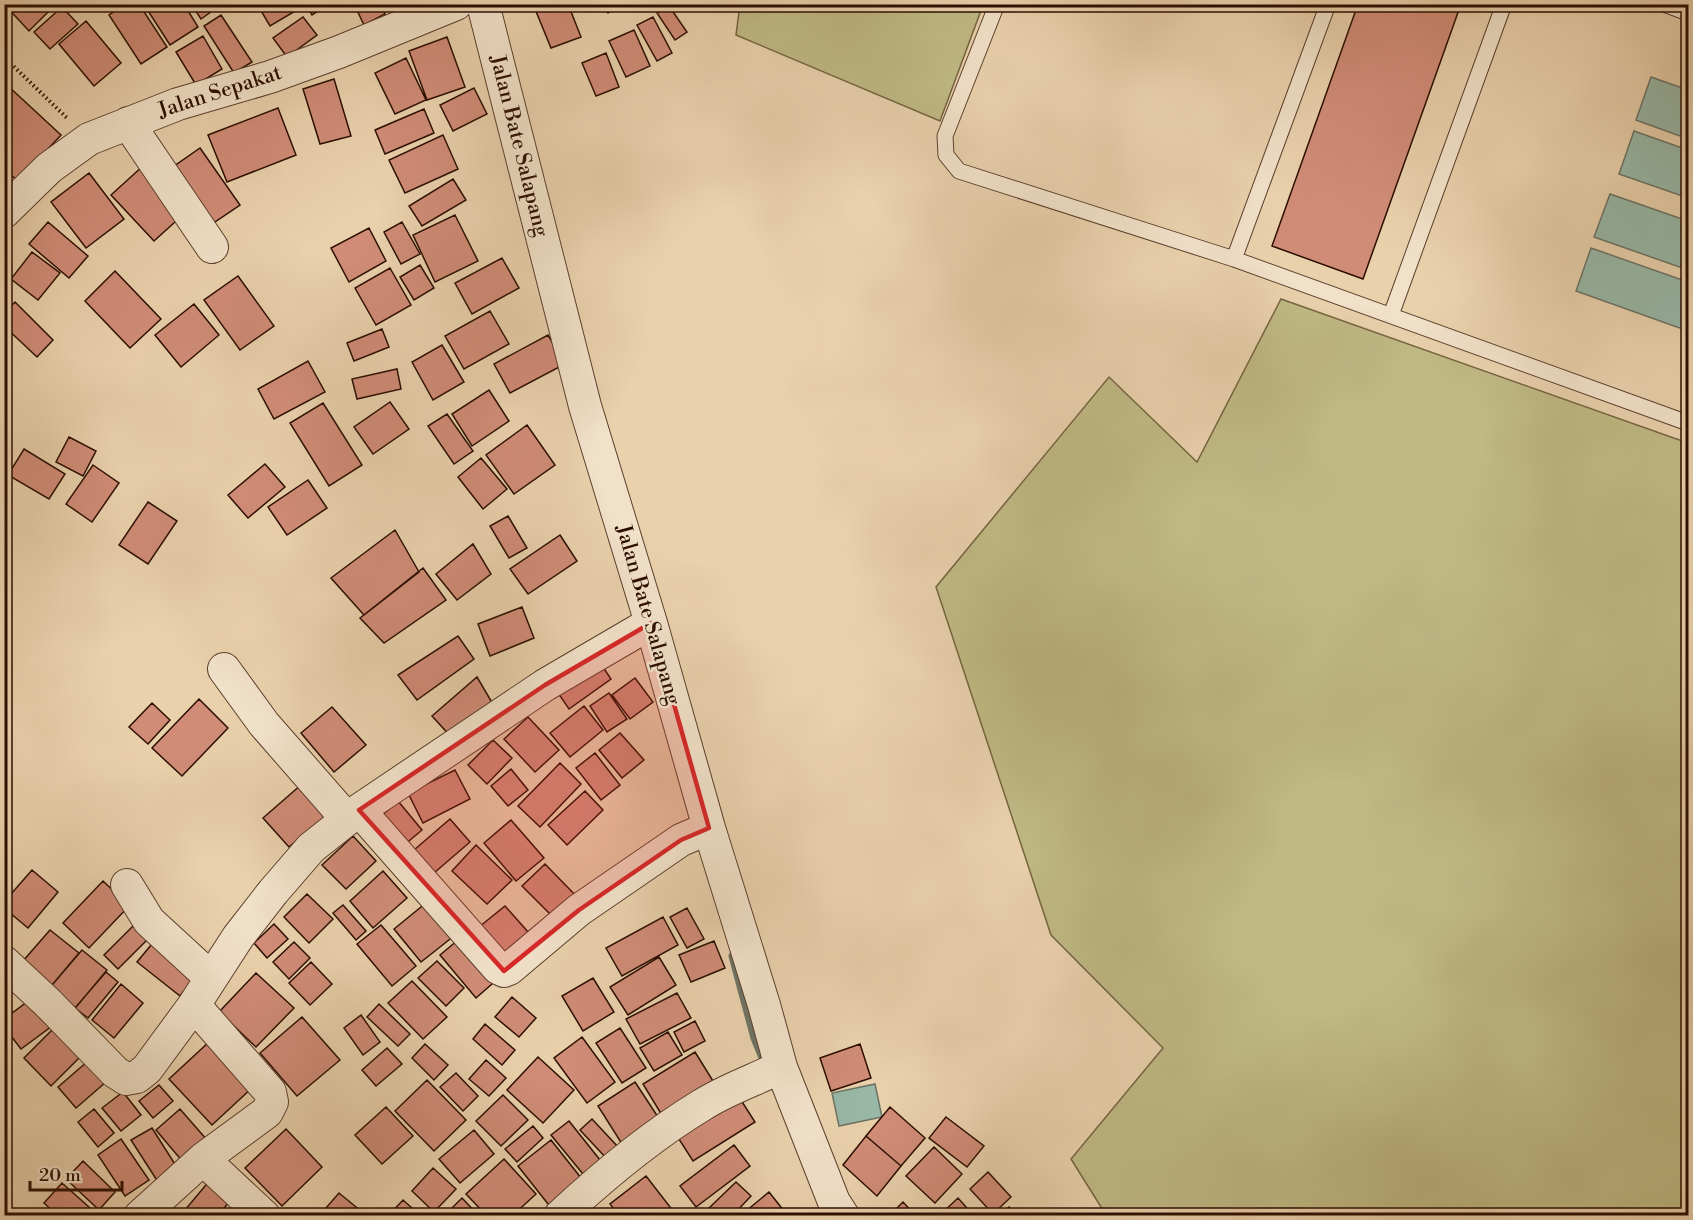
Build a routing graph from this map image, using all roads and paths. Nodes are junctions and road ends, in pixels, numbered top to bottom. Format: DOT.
graph roads {
  1 [pos="997,4"];
  2 [pos="1328,4"];
  3 [pos="1504,4"];
  4 [pos="1664,4"];
  5 [pos="458,5"];
  6 [pos="1689,12"];
  7 [pos="4,57"];
  8 [pos="128,123"];
  9 [pos="89,139"];
  10 [pos="4,212"];
  11 [pos="212,247"];
  12 [pos="1234,260"];
  13 [pos="1391,315"];
  14 [pos="1689,423"];
  15 [pos="639,629"];
  16 [pos="224,669"];
  17 [pos="353,814"];
  18 [pos="697,833"];
  19 [pos="127,885"];
  20 [pos="4,962"];
  21 [pos="211,978"];
  22 [pos="194,1005"];
  23 [pos="767,1072"];
  24 [pos="203,1159"];
  25 [pos="140,1215"];
  26 [pos="264,1215"];
  27 [pos="560,1215"];
  28 [pos="843,1215"];
  1 -- 12 [label="lane"];
  2 -- 12 [label="lane"];
  3 -- 13 [label="lane"];
  4 -- 6 [label="lane"];
  5 -- 8 [label="street, Jalan Sepakat"];
  5 -- 15 [label="street, Jalan Bate Salapang"];
  7 -- 9 [label="path"];
  8 -- 9 [label="street, Jalan Sepakat"];
  8 -- 11 [label="street"];
  9 -- 10 [label="street, Jalan Sepakat"];
  12 -- 13 [label="lane"];
  13 -- 14 [label="lane"];
  15 -- 17 [label="street"];
  15 -- 18 [label="street, Jalan Bate Salapang"];
  16 -- 17 [label="street"];
  17 -- 18 [label="street"];
  17 -- 21 [label="street"];
  18 -- 23 [label="street, Jalan Bate Salapang"];
  19 -- 21 [label="street"];
  20 -- 22 [label="street"];
  21 -- 22 [label="street"];
  22 -- 24 [label="street"];
  23 -- 27 [label="street"];
  23 -- 28 [label="street, Jalan Bate Salapang"];
  24 -- 25 [label="street"];
  24 -- 26 [label="street"];
}
